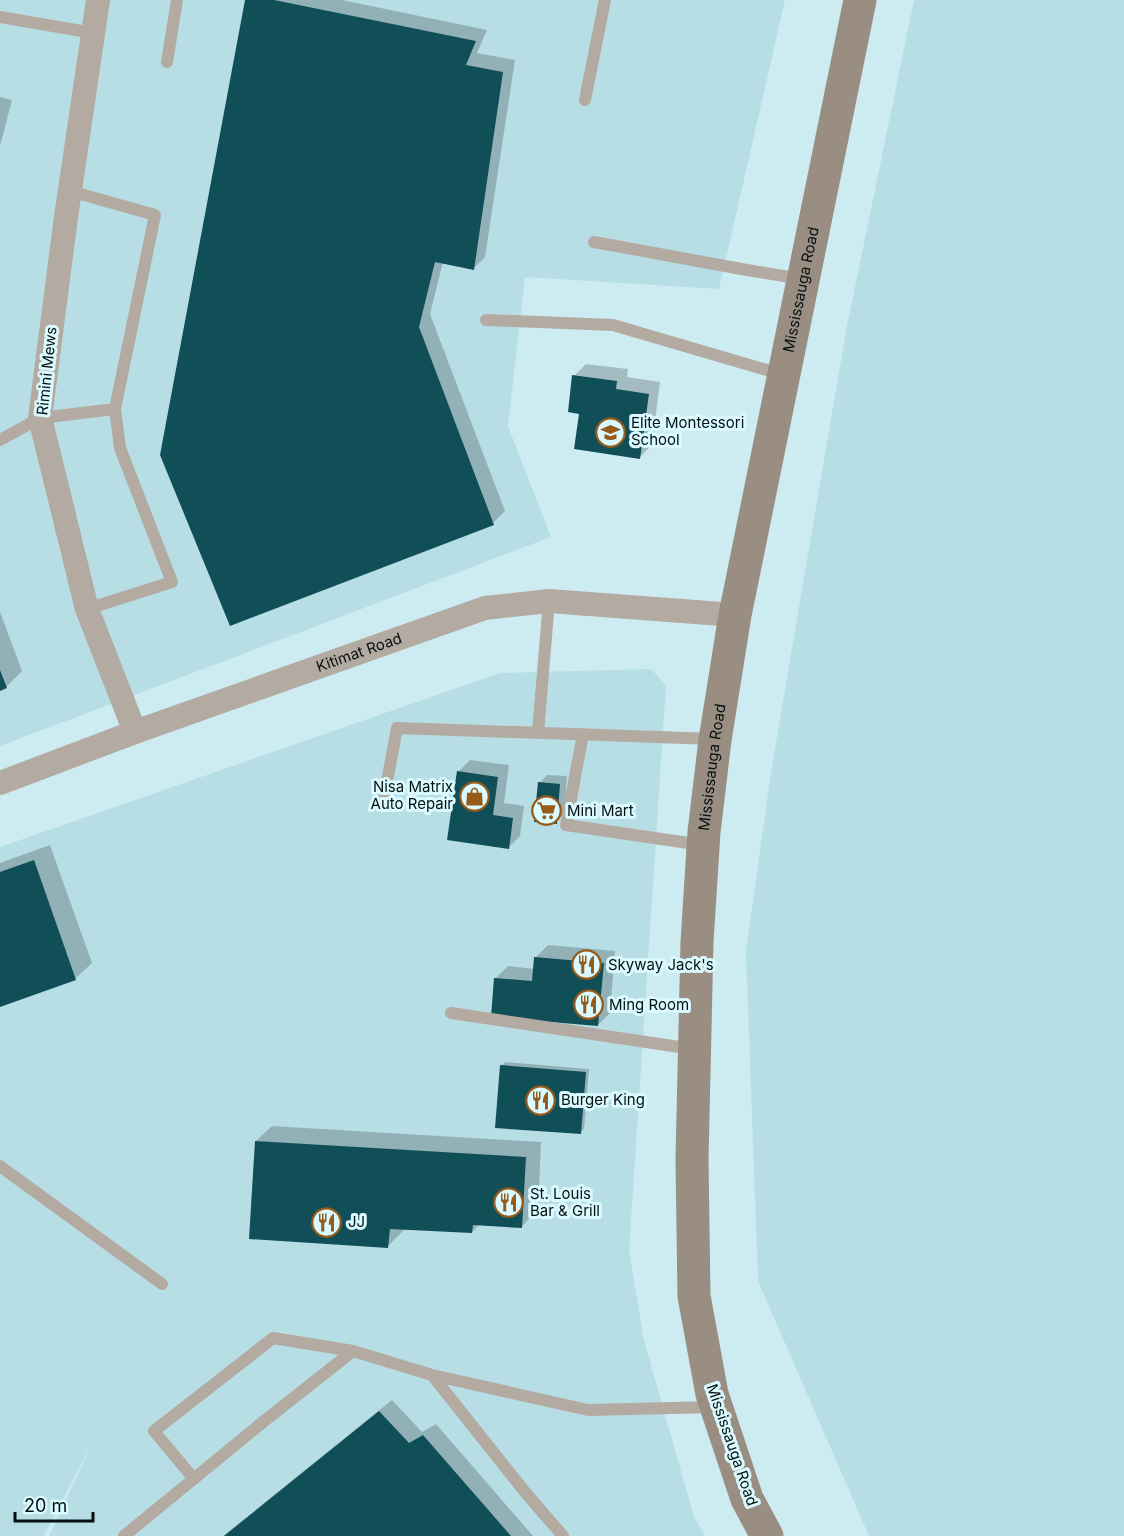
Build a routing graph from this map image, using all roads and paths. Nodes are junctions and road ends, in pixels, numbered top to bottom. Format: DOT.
graph roads {
  1 [pos="98,0"];
  2 [pos="177,0"];
  3 [pos="605,0"];
  4 [pos="860,0"];
  5 [pos="0,17"];
  6 [pos="93,33"];
  7 [pos="167,62"];
  8 [pos="585,99"];
  9 [pos="70,191"];
  10 [pos="594,242"];
  11 [pos="803,279"];
  12 [pos="486,320"];
  13 [pos="784,375"];
  14 [pos="115,409"];
  15 [pos="40,418"];
  16 [pos="0,440"];
  17 [pos="549,601"];
  18 [pos="87,609"];
  19 [pos="735,615"];
  20 [pos="135,732"];
  21 [pos="538,732"];
  22 [pos="583,734"];
  23 [pos="715,740"];
  24 [pos="0,783"];
  25 [pos="383,802"];
  26 [pos="703,845"];
  27 [pos="451,1013"];
  28 [pos="694,1049"];
  29 [pos="0,1166"];
  30 [pos="162,1284"];
  31 [pos="353,1351"];
  32 [pos="432,1376"];
  33 [pos="716,1407"];
  34 [pos="194,1479"];
  35 [pos="124,1536"];
  36 [pos="563,1536"];
  37 [pos="767,1536"];
  1 -- 6 [label="street, Rimini Mews"];
  2 -- 7 [label="lane"];
  3 -- 8 [label="lane"];
  4 -- 11 [label="main road, Mississauga Road"];
  5 -- 6 [label="lane"];
  6 -- 9 [label="street, Rimini Mews"];
  9 -- 14 [label="lane"];
  9 -- 15 [label="street, Rimini Mews"];
  10 -- 11 [label="lane"];
  11 -- 13 [label="main road, Mississauga Road"];
  12 -- 13 [label="lane"];
  13 -- 19 [label="main road, Mississauga Road"];
  14 -- 15 [label="lane"];
  14 -- 18 [label="lane"];
  15 -- 16 [label="lane"];
  15 -- 18 [label="street, Rimini Mews"];
  17 -- 19 [label="street, Kitimat Road"];
  17 -- 20 [label="street, Kitimat Road"];
  17 -- 21 [label="lane"];
  18 -- 20 [label="street, Rimini Mews"];
  19 -- 23 [label="main road, Mississauga Road"];
  20 -- 24 [label="street, Kitimat Road"];
  21 -- 22 [label="lane"];
  21 -- 25 [label="lane"];
  22 -- 23 [label="lane"];
  22 -- 26 [label="lane"];
  23 -- 26 [label="main road, Mississauga Road"];
  26 -- 28 [label="main road, Mississauga Road"];
  27 -- 28 [label="lane"];
  28 -- 33 [label="main road, Mississauga Road"];
  29 -- 30 [label="lane"];
  31 -- 32 [label="lane"];
  31 -- 34 [label="lane"];
  31 -- 34 [label="lane"];
  32 -- 33 [label="lane"];
  32 -- 36 [label="lane"];
  33 -- 37 [label="main road, Mississauga Road"];
  34 -- 35 [label="lane"];
}
